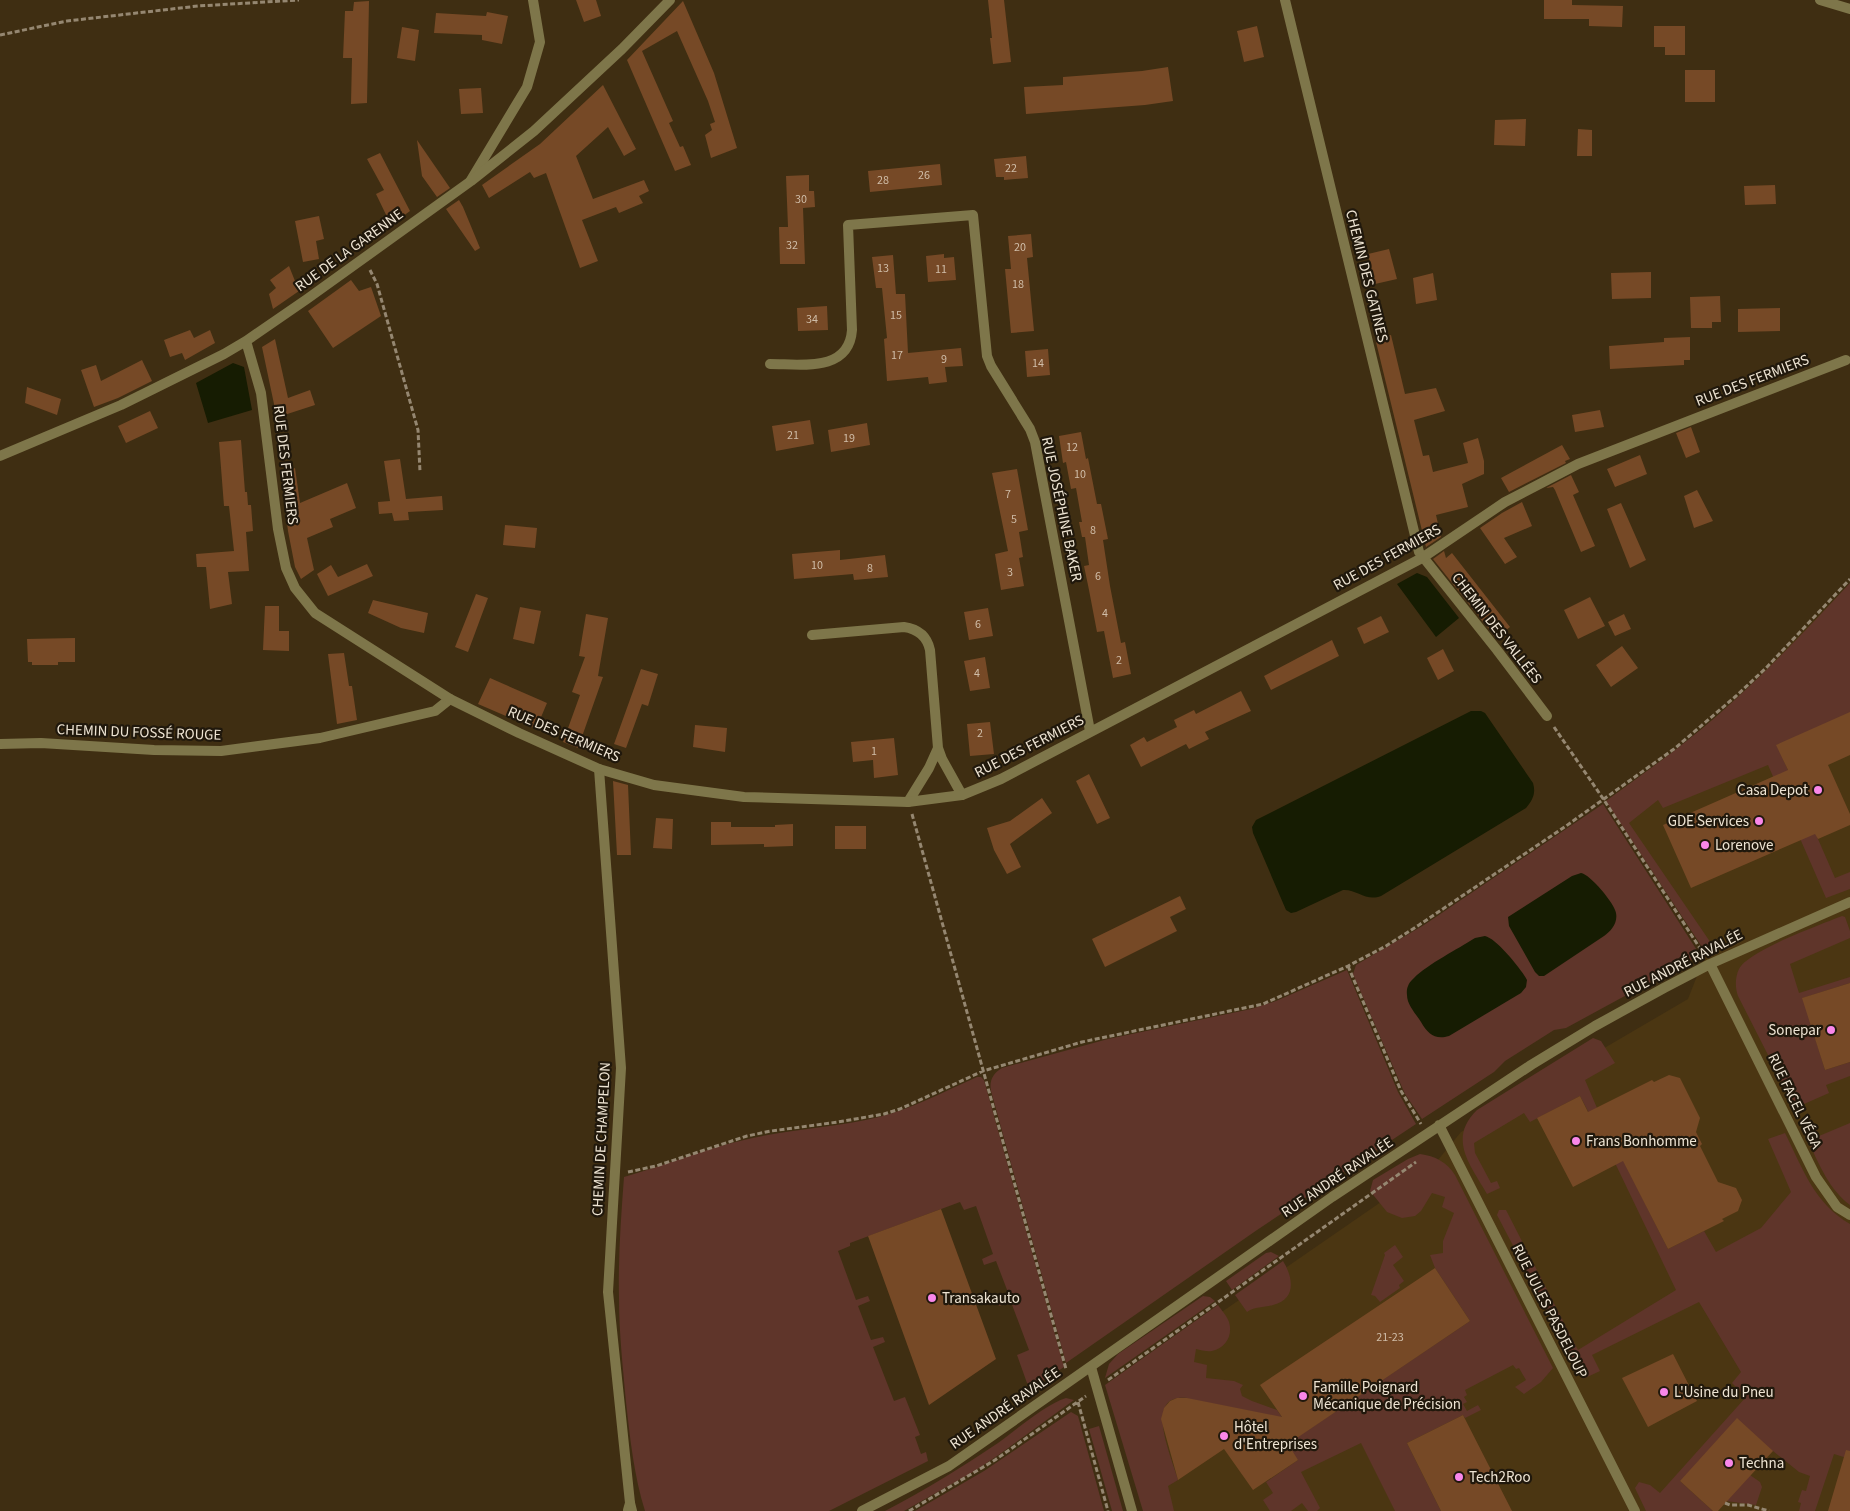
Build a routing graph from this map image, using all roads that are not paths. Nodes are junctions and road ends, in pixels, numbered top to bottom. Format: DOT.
graph roads {
  1 [pos="533,0"];
  2 [pos="670,0"];
  3 [pos="1285,0"];
  4 [pos="1820,0"];
  5 [pos="1850,9"];
  6 [pos="471,181"];
  7 [pos="246,341"];
  8 [pos="1848,359"];
  9 [pos="770,364"];
  10 [pos="0,456"];
  11 [pos="1422,558"];
  12 [pos="812,635"];
  13 [pos="450,699"];
  14 [pos="1547,716"];
  15 [pos="1090,731"];
  16 [pos="0,744"];
  17 [pos="938,748"];
  18 [pos="599,768"];
  19 [pos="962,795"];
  20 [pos="908,802"];
  21 [pos="1850,902"];
  22 [pos="1710,964"];
  23 [pos="1439,1125"];
  24 [pos="1850,1215"];
  25 [pos="1090,1367"];
  26 [pos="630,1508"];
  27 [pos="862,1511"];
  28 [pos="1132,1511"];
  29 [pos="1635,1511"];
  1 -- 6 [label="street"];
  2 -- 6 [label="street, RUE DE LA GARENNE"];
  3 -- 11 [label="street, CHEMIN DES GATINES"];
  4 -- 5 [label="street"];
  6 -- 7 [label="street, RUE DE LA GARENNE"];
  7 -- 10 [label="street, RUE DE LA GARENNE"];
  7 -- 13 [label="street, RUE DES FERMIERS"];
  8 -- 11 [label="street, RUE DES FERMIERS"];
  9 -- 15 [label="street, RUE JOSÉPHINE BAKER"];
  11 -- 14 [label="street, CHEMIN DES VALLÉES"];
  11 -- 15 [label="street, RUE DES FERMIERS"];
  12 -- 17 [label="street"];
  13 -- 16 [label="street, CHEMIN DU FOSSÉ ROUGE"];
  13 -- 18 [label="street, RUE DES FERMIERS"];
  15 -- 19 [label="street, RUE DES FERMIERS"];
  17 -- 19 [label="street"];
  17 -- 20 [label="street"];
  18 -- 20 [label="street, RUE DES FERMIERS"];
  18 -- 26 [label="street, CHEMIN DE CHAMPELON"];
  19 -- 20 [label="street, RUE DES FERMIERS"];
  21 -- 22 [label="street, RUE ANDRÉ RAVALÉE"];
  22 -- 23 [label="street, RUE ANDRÉ RAVALÉE"];
  22 -- 24 [label="street, RUE FACEL VÉGA"];
  23 -- 25 [label="street, RUE ANDRÉ RAVALÉE"];
  23 -- 29 [label="street, RUE JULES PASDELOUP"];
  25 -- 27 [label="street, RUE ANDRÉ RAVALÉE"];
  25 -- 28 [label="street"];
}
